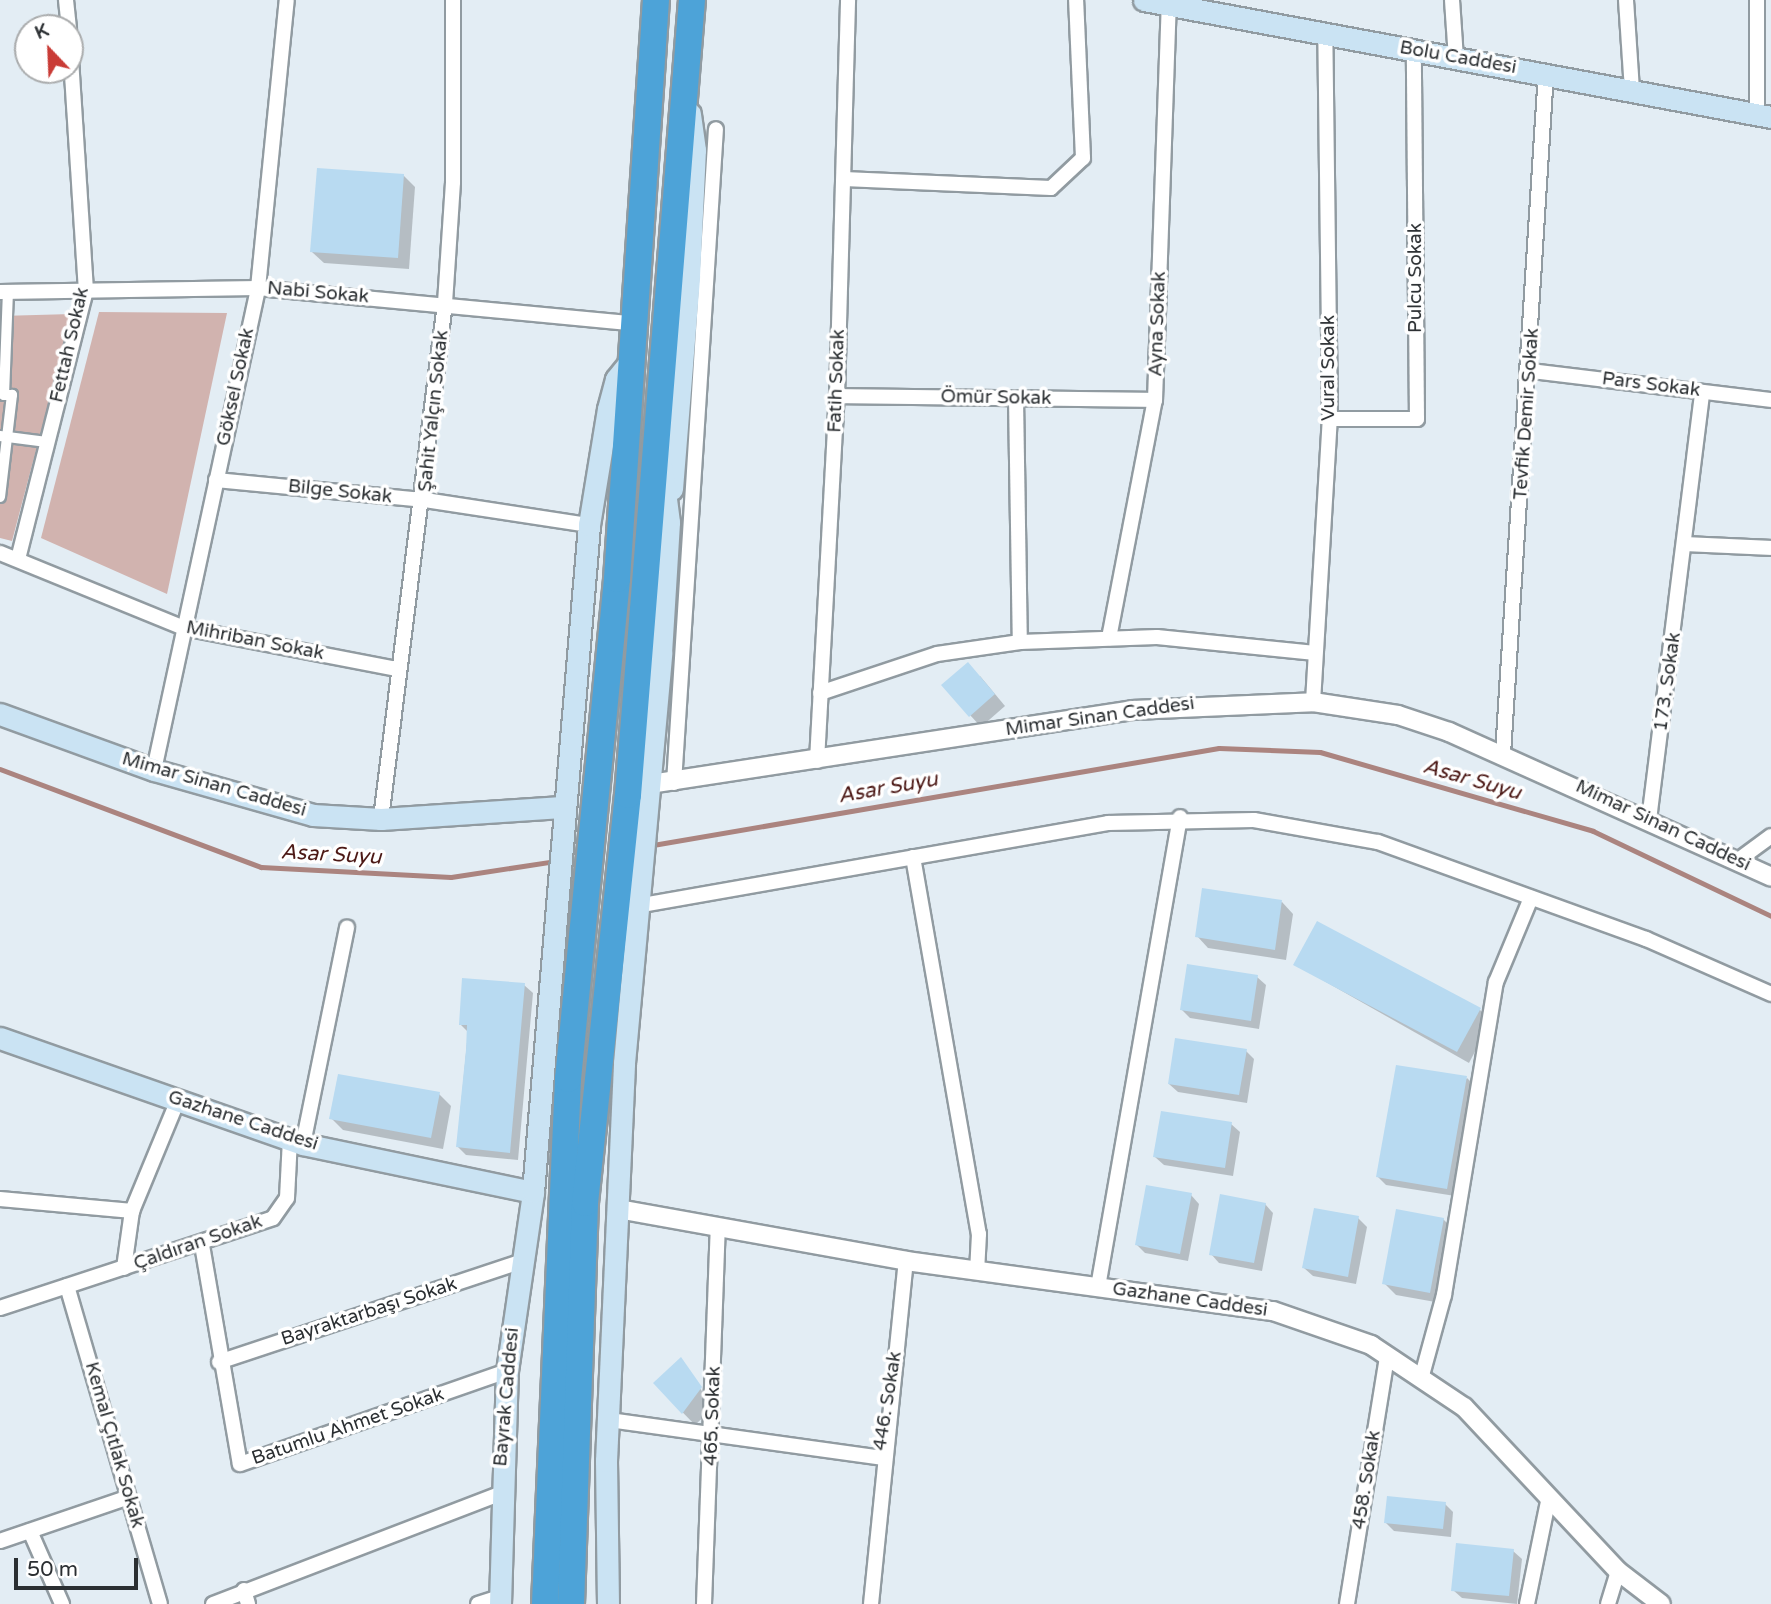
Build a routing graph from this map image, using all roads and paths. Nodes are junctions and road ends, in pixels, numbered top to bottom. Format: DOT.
graph roads {
  1 [pos="286,0"];
  2 [pos="453,0"];
  3 [pos="656,0"];
  4 [pos="692,0"];
  5 [pos="705,0"];
  6 [pos="848,0"];
  7 [pos="1076,0"];
  8 [pos="1452,0"];
  9 [pos="1626,0"];
  10 [pos="1757,0"];
  11 [pos="1157,2"];
  12 [pos="1325,33"];
  13 [pos="1414,50"];
  14 [pos="683,52"];
  15 [pos="1456,58"];
  16 [pos="1546,73"];
  17 [pos="73,84"];
  18 [pos="1632,91"];
  19 [pos="1764,115"];
  20 [pos="716,129"];
  21 [pos="844,179"];
  22 [pos="258,288"];
  23 [pos="86,291"];
  24 [pos="4,292"];
  25 [pos="445,303"];
  26 [pos="636,324"];
  27 [pos="633,358"];
  28 [pos="1531,371"];
  29 [pos="1702,392"];
  30 [pos="837,396"];
  31 [pos="1016,398"];
  32 [pos="1155,400"];
  33 [pos="1771,400"];
  34 [pos="1330,419"];
  35 [pos="657,430"];
  36 [pos="4,436"];
  37 [pos="47,442"];
  38 [pos="216,480"];
  39 [pos="0,497"];
  40 [pos="425,500"];
  41 [pos="589,526"];
  42 [pos="669,528"];
  43 [pos="691,537"];
  44 [pos="1686,544"];
  45 [pos="1771,548"];
  46 [pos="0,553"];
  47 [pos="18,559"];
  48 [pos="184,628"];
  49 [pos="1109,638"];
  50 [pos="1020,642"];
  51 [pos="1315,653"];
  52 [pos="397,669"];
  53 [pos="820,694"];
  54 [pos="1313,702"];
  55 [pos="0,714"];
  56 [pos="1503,754"];
  57 [pos="817,761"];
  58 [pos="153,770"];
  59 [pos="674,783"];
  60 [pos="642,792"];
  61 [pos="562,807"];
  62 [pos="1180,817"];
  63 [pos="381,819"];
  64 [pos="1649,820"];
  65 [pos="1771,836"];
  66 [pos="913,857"];
  67 [pos="1737,861"];
  68 [pos="1771,877"];
  69 [pos="638,898"];
  70 [pos="1531,898"];
  71 [pos="348,927"];
  72 [pos="567,936"];
  73 [pos="1771,994"];
  74 [pos="0,1038"];
  75 [pos="178,1100"];
  76 [pos="296,1142"];
  77 [pos="533,1192"];
  78 [pos="0,1199"];
  79 [pos="618,1209"];
  80 [pos="132,1211"];
  81 [pos="718,1228"];
  82 [pos="202,1245"];
  83 [pos="906,1261"];
  84 [pos="519,1262"];
  85 [pos="124,1268"];
  86 [pos="977,1271"];
  87 [pos="67,1286"];
  88 [pos="1098,1287"];
  89 [pos="0,1308"];
  90 [pos="1387,1356"];
  91 [pos="219,1362"];
  92 [pos="507,1371"];
  93 [pos="1421,1379"];
  94 [pos="609,1420"];
  95 [pos="713,1435"];
  96 [pos="882,1458"];
  97 [pos="499,1494"];
  98 [pos="129,1497"];
  99 [pos="1549,1497"];
  100 [pos="30,1531"];
  101 [pos="0,1541"];
  102 [pos="570,1566"];
  103 [pos="543,1567"];
  104 [pos="1618,1572"];
  105 [pos="246,1597"];
  106 [pos="500,1601"];
  107 [pos="62,1604"];
  108 [pos="160,1604"];
  109 [pos="213,1604"];
  110 [pos="478,1604"];
  111 [pos="537,1604"];
  112 [pos="545,1604"];
  113 [pos="572,1604"];
  114 [pos="577,1604"];
  115 [pos="608,1604"];
  116 [pos="704,1604"];
  117 [pos="871,1604"];
  118 [pos="1346,1604"];
  119 [pos="1527,1604"];
  120 [pos="1608,1604"];
  121 [pos="1661,1604"];
  1 -- 22 [label="street, Göksel Sokak"];
  2 -- 25 [label="street, Şahit Yalçın Sokak"];
  3 -- 26 [label="highway"];
  4 -- 14 [label="highway"];
  5 -- 14 [label="main road"];
  6 -- 21 [label="street, Fatih Sokak"];
  7 -- 21 [label="street"];
  8 -- 15 [label="street"];
  9 -- 18 [label="street"];
  10 -- 19 [label="street"];
  11 -- 12 [label="main road, Bolu Caddesi"];
  11 -- 32 [label="street, Ayna Sokak"];
  12 -- 13 [label="main road, Bolu Caddesi"];
  12 -- 34 [label="street, Vural Sokak"];
  13 -- 15 [label="main road, Bolu Caddesi"];
  13 -- 34 [label="street, Pulcu Sokak"];
  14 -- 35 [label="highway"];
  14 -- 42 [label="main road"];
  15 -- 16 [label="main road, Bolu Caddesi"];
  16 -- 18 [label="main road, Bolu Caddesi"];
  16 -- 28 [label="street, Tevfik Demir Sokak"];
  17 -- 23 [label="street, Fettah Sokak"];
  18 -- 19 [label="main road, Bolu Caddesi"];
  20 -- 43 [label="street"];
  21 -- 30 [label="street, Fatih Sokak"];
  22 -- 23 [label="street, Nabi Sokak"];
  22 -- 25 [label="street, Nabi Sokak"];
  22 -- 38 [label="street, Göksel Sokak"];
  23 -- 24 [label="street, Nabi Sokak"];
  23 -- 37 [label="street, Fettah Sokak"];
  24 -- 36 [label="street"];
  25 -- 26 [label="street, Nabi Sokak"];
  25 -- 40 [label="street, Şahit Yalçın Sokak"];
  26 -- 27 [label="highway"];
  27 -- 41 [label="main road, Bayrak Caddesi"];
  27 -- 72 [label="highway"];
  28 -- 29 [label="street, Pars Sokak"];
  28 -- 56 [label="street, Tevfik Demir Sokak"];
  29 -- 33 [label="street, Pars Sokak"];
  29 -- 44 [label="street, 173. Sokak"];
  30 -- 31 [label="street, Ömür Sokak"];
  30 -- 53 [label="street, Fatih Sokak"];
  31 -- 32 [label="street, Ömür Sokak"];
  31 -- 50 [label="street"];
  32 -- 49 [label="street, Ayna Sokak"];
  34 -- 51 [label="street, Vural Sokak"];
  35 -- 42 [label="main road"];
  35 -- 60 [label="highway"];
  36 -- 37 [label="street"];
  36 -- 39 [label="street"];
  37 -- 47 [label="street, Fettah Sokak"];
  38 -- 40 [label="street, Bilge Sokak"];
  38 -- 48 [label="street, Göksel Sokak"];
  40 -- 41 [label="street, Bilge Sokak"];
  40 -- 52 [label="street, Şahit Yalçın Sokak"];
  41 -- 61 [label="main road, Bayrak Caddesi"];
  42 -- 43 [label="street"];
  42 -- 60 [label="main road"];
  43 -- 59 [label="street"];
  44 -- 45 [label="street"];
  44 -- 64 [label="street, 173. Sokak"];
  46 -- 47 [label="street, Mihriban Sokak"];
  47 -- 48 [label="street, Mihriban Sokak"];
  48 -- 52 [label="street, Mihriban Sokak"];
  48 -- 58 [label="street, Göksel Sokak"];
  49 -- 50 [label="street"];
  49 -- 51 [label="street"];
  50 -- 53 [label="street"];
  51 -- 54 [label="street, Vural Sokak"];
  52 -- 63 [label="street, Şahit Yalçın Sokak"];
  53 -- 57 [label="street, Fatih Sokak"];
  54 -- 56 [label="street, Mimar Sinan Caddesi"];
  54 -- 57 [label="street, Mimar Sinan Caddesi"];
  55 -- 58 [label="main road, Mimar Sinan Caddesi"];
  56 -- 64 [label="street, Mimar Sinan Caddesi"];
  57 -- 59 [label="street, Mimar Sinan Caddesi"];
  58 -- 63 [label="main road, Mimar Sinan Caddesi"];
  59 -- 60 [label="street, Mimar Sinan Caddesi"];
  60 -- 69 [label="main road"];
  60 -- 102 [label="highway"];
  61 -- 63 [label="main road, Mimar Sinan Caddesi"];
  61 -- 72 [label="main road, Bayrak Caddesi"];
  62 -- 66 [label="street"];
  62 -- 70 [label="street"];
  62 -- 88 [label="street"];
  64 -- 67 [label="street, Mimar Sinan Caddesi"];
  65 -- 67 [label="street"];
  66 -- 69 [label="street"];
  66 -- 86 [label="street"];
  67 -- 68 [label="street, Mimar Sinan Caddesi"];
  69 -- 79 [label="main road"];
  70 -- 73 [label="street"];
  70 -- 93 [label="street"];
  71 -- 76 [label="street, Çaldıran Sokak"];
  72 -- 77 [label="main road, Bayrak Caddesi"];
  72 -- 103 [label="highway"];
  74 -- 75 [label="main road, Gazhane Caddesi"];
  75 -- 76 [label="main road, Gazhane Caddesi"];
  75 -- 80 [label="street, Çaldıran Sokak"];
  76 -- 77 [label="main road, Gazhane Caddesi"];
  76 -- 82 [label="street, Çaldıran Sokak"];
  77 -- 84 [label="main road, Bayrak Caddesi"];
  78 -- 80 [label="street"];
  79 -- 81 [label="street, Gazhane Caddesi"];
  79 -- 94 [label="main road"];
  80 -- 85 [label="street, Çaldıran Sokak"];
  81 -- 83 [label="street, Gazhane Caddesi"];
  81 -- 95 [label="street, 465. Sokak"];
  82 -- 85 [label="street, Çaldıran Sokak"];
  82 -- 91 [label="street, Batumlu Ahmet Sokak"];
  83 -- 86 [label="street, Gazhane Caddesi"];
  83 -- 96 [label="street, 446. Sokak"];
  84 -- 91 [label="street, Bayraktarbaşı Sokak"];
  84 -- 92 [label="main road, Bayrak Caddesi"];
  85 -- 87 [label="street, Çaldıran Sokak"];
  86 -- 88 [label="street, Gazhane Caddesi"];
  87 -- 89 [label="street, Çaldıran Sokak"];
  87 -- 98 [label="street, Kemal Çıtlak Sokak"];
  88 -- 90 [label="street, Gazhane Caddesi"];
  90 -- 93 [label="street, Gazhane Caddesi"];
  90 -- 118 [label="street, 458. Sokak"];
  91 -- 92 [label="street, Batumlu Ahmet Sokak"];
  92 -- 97 [label="main road, Bayrak Caddesi"];
  93 -- 99 [label="street, Gazhane Caddesi"];
  94 -- 95 [label="street, 446. Sokak"];
  94 -- 115 [label="main road"];
  95 -- 96 [label="street, 446. Sokak"];
  95 -- 116 [label="street, 465. Sokak"];
  96 -- 117 [label="street"];
  97 -- 105 [label="street"];
  97 -- 106 [label="main road, Bayrak Caddesi"];
  98 -- 100 [label="street"];
  98 -- 108 [label="street, Kemal Çıtlak Sokak"];
  99 -- 104 [label="street, Gazhane Caddesi"];
  99 -- 119 [label="street"];
  100 -- 101 [label="street"];
  100 -- 107 [label="street"];
  102 -- 113 [label="highway"];
  102 -- 114 [label="main road"];
  103 -- 111 [label="main road"];
  103 -- 112 [label="highway"];
  104 -- 120 [label="street"];
  104 -- 121 [label="street, Gazhane Caddesi"];
  105 -- 109 [label="street"];
  106 -- 110 [label="street"];
}
